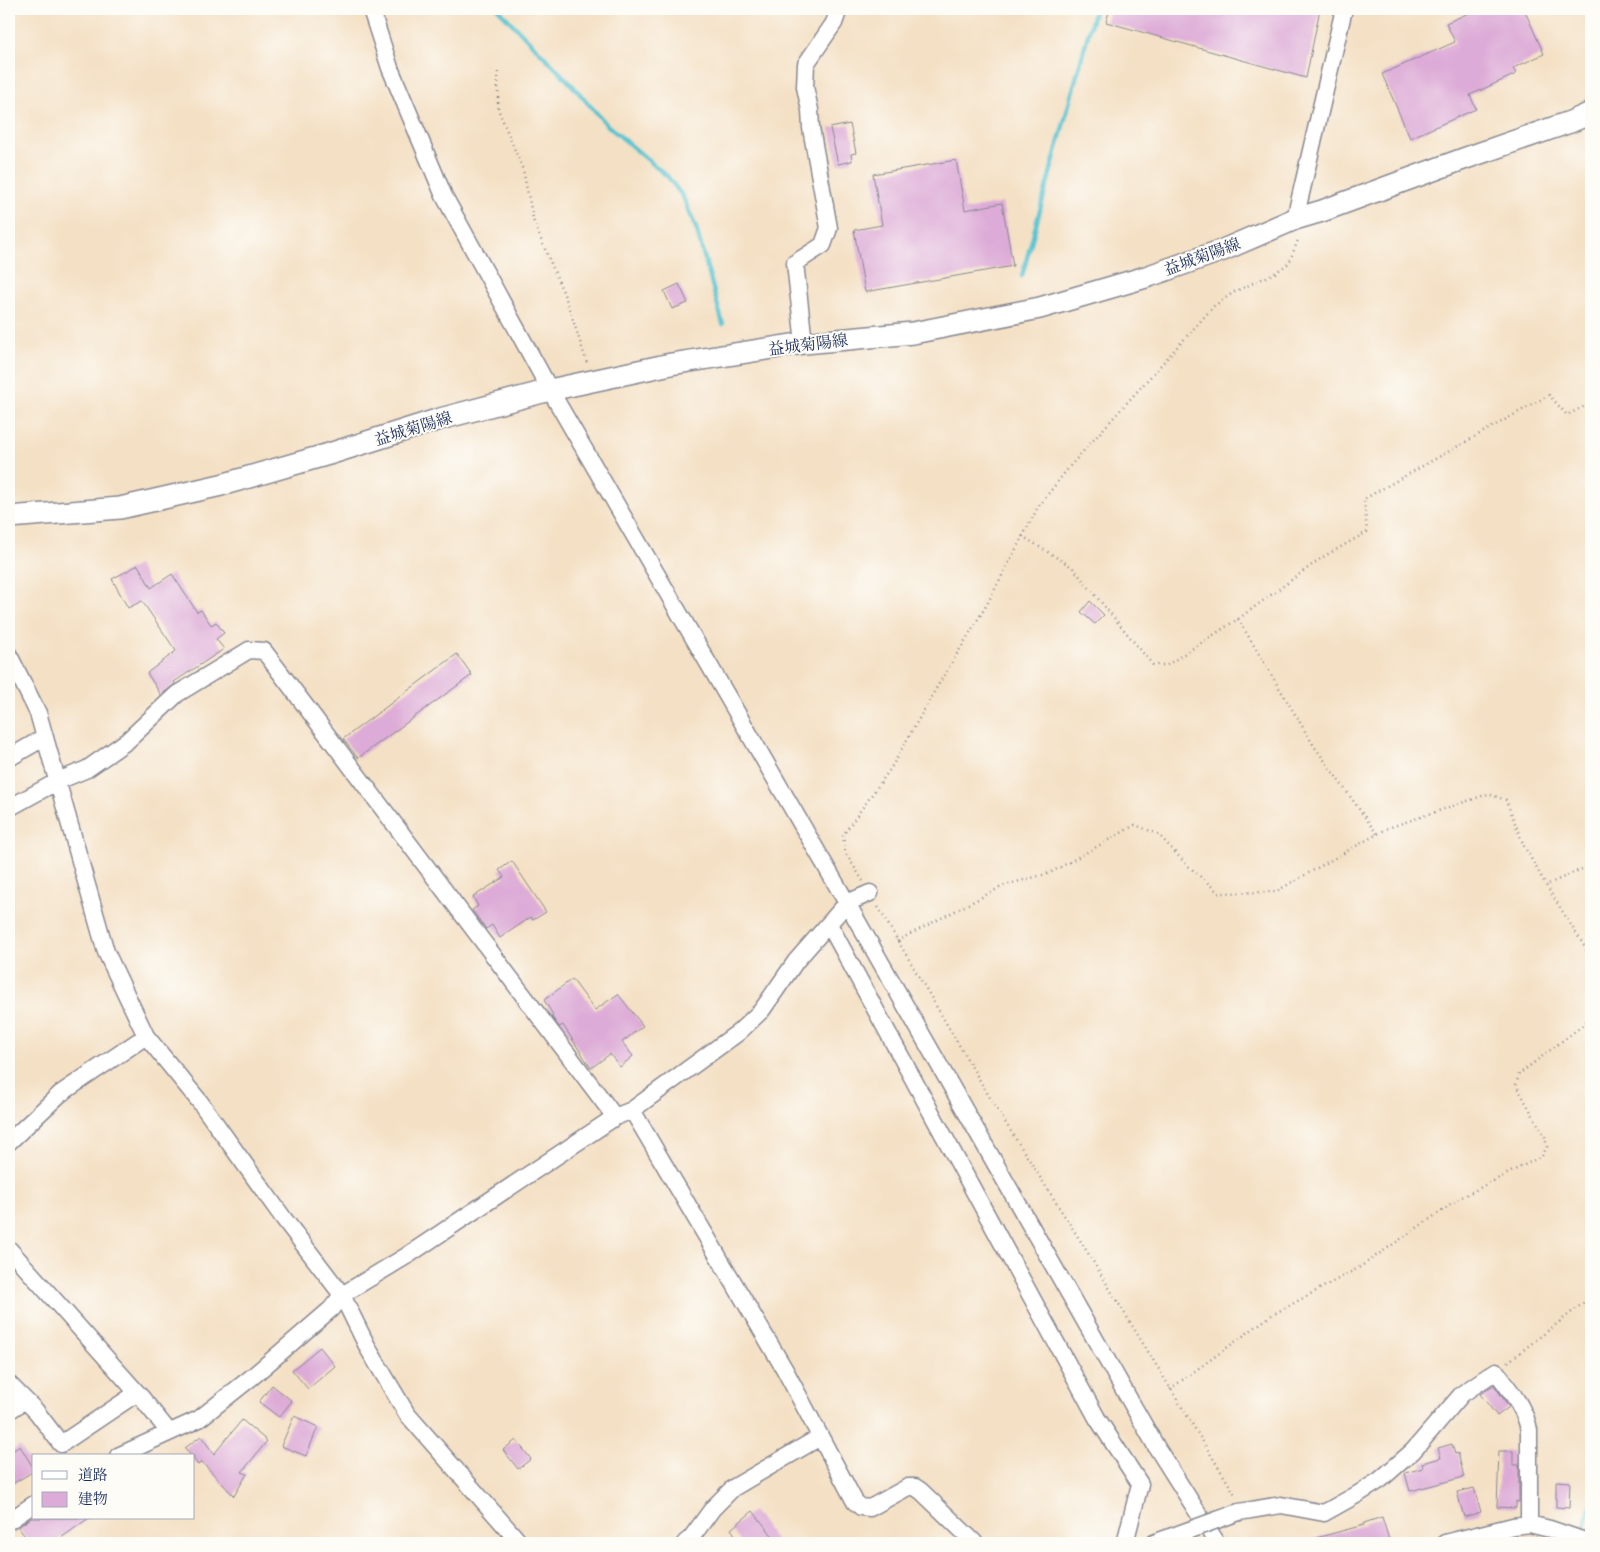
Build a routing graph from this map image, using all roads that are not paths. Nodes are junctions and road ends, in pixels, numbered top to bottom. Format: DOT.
graph roads {
  1 [pos="371,9"];
  2 [pos="840,9"];
  3 [pos="1344,9"];
  4 [pos="1591,113"];
  5 [pos="1294,219"];
  6 [pos="804,343"];
  7 [pos="550,390"];
  8 [pos="9,517"];
  9 [pos="9,655"];
  10 [pos="45,737"];
  11 [pos="9,758"];
  12 [pos="58,781"];
  13 [pos="9,808"];
  14 [pos="870,893"];
  15 [pos="847,903"];
  16 [pos="828,924"];
  17 [pos="146,1036"];
  18 [pos="632,1110"];
  19 [pos="615,1117"];
  20 [pos="9,1142"];
  21 [pos="9,1248"];
  22 [pos="342,1295"];
  23 [pos="9,1384"];
  24 [pos="137,1393"];
  25 [pos="25,1400"];
  26 [pos="9,1411"];
  27 [pos="169,1432"];
  28 [pos="820,1437"];
  29 [pos="122,1454"];
  30 [pos="32,1505"];
  31 [pos="9,1521"];
  32 [pos="1529,1524"];
  33 [pos="520,1543"];
  34 [pos="685,1543"];
  35 [pos="975,1543"];
  36 [pos="1125,1543"];
  37 [pos="1154,1543"];
  38 [pos="1217,1543"];
  39 [pos="1445,1543"];
  40 [pos="1591,1543"];
  1 -- 7 [label="street"];
  2 -- 6 [label="street"];
  3 -- 5 [label="street"];
  4 -- 5 [label="main road, 益城菊陽線"];
  5 -- 6 [label="main road, 益城菊陽線"];
  6 -- 7 [label="main road, 益城菊陽線"];
  7 -- 8 [label="main road, 益城菊陽線"];
  7 -- 15 [label="street"];
  9 -- 10 [label="street"];
  10 -- 11 [label="street"];
  10 -- 12 [label="street"];
  12 -- 13 [label="street"];
  12 -- 17 [label="street"];
  12 -- 19 [label="street"];
  14 -- 15 [label="street"];
  15 -- 16 [label="street"];
  15 -- 38 [label="street"];
  16 -- 18 [label="street"];
  16 -- 36 [label="street"];
  17 -- 20 [label="street"];
  17 -- 22 [label="street"];
  18 -- 19 [label="street"];
  18 -- 28 [label="street"];
  19 -- 22 [label="street"];
  21 -- 24 [label="street"];
  22 -- 27 [label="street"];
  22 -- 33 [label="street"];
  23 -- 25 [label="street"];
  24 -- 25 [label="street"];
  24 -- 27 [label="street"];
  25 -- 26 [label="street"];
  27 -- 29 [label="street"];
  28 -- 34 [label="street"];
  28 -- 35 [label="street"];
  30 -- 31 [label="street"];
  32 -- 37 [label="street, bridge"];
  32 -- 39 [label="street"];
  32 -- 40 [label="street"];
}
